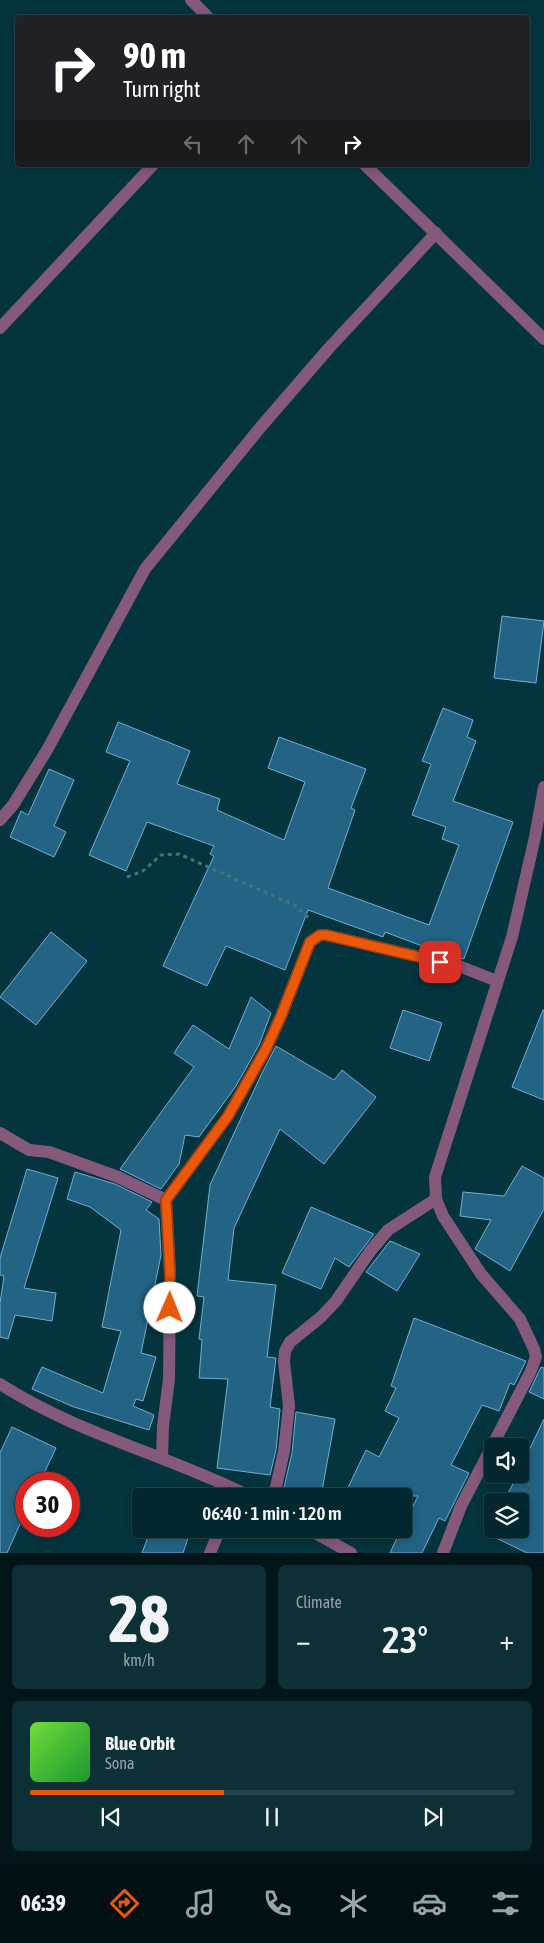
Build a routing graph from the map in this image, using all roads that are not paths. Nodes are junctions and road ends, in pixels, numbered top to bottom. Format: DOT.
graph roads {
  1 [pos="190,0"];
  2 [pos="206,15"];
  3 [pos="151,167"];
  4 [pos="367,167"];
  5 [pos="436,233"];
  6 [pos="0,328"];
  7 [pos="544,339"];
  8 [pos="544,787"];
  9 [pos="0,820"];
  10 [pos="497,981"];
  11 [pos="0,1133"];
  12 [pos="436,1199"];
  13 [pos="166,1200"];
  14 [pos="0,1384"];
  15 [pos="162,1458"];
  16 [pos="225,1488"];
  17 [pos="276,1488"];
  18 [pos="216,1538"];
  19 [pos="324,1538"];
  20 [pos="210,1553"];
  21 [pos="351,1553"];
  22 [pos="443,1553"];
  1 -- 2 [label="street"];
  3 -- 6 [label="street"];
  4 -- 5 [label="street"];
  5 -- 7 [label="street"];
  5 -- 9 [label="street"];
  8 -- 10 [label="street"];
  10 -- 12 [label="street"];
  10 -- 13 [label="street"];
  11 -- 13 [label="street"];
  12 -- 17 [label="street"];
  12 -- 22 [label="street"];
  13 -- 15 [label="street"];
  14 -- 15 [label="street"];
  15 -- 16 [label="street"];
  18 -- 20 [label="street"];
  19 -- 21 [label="street"];
}
